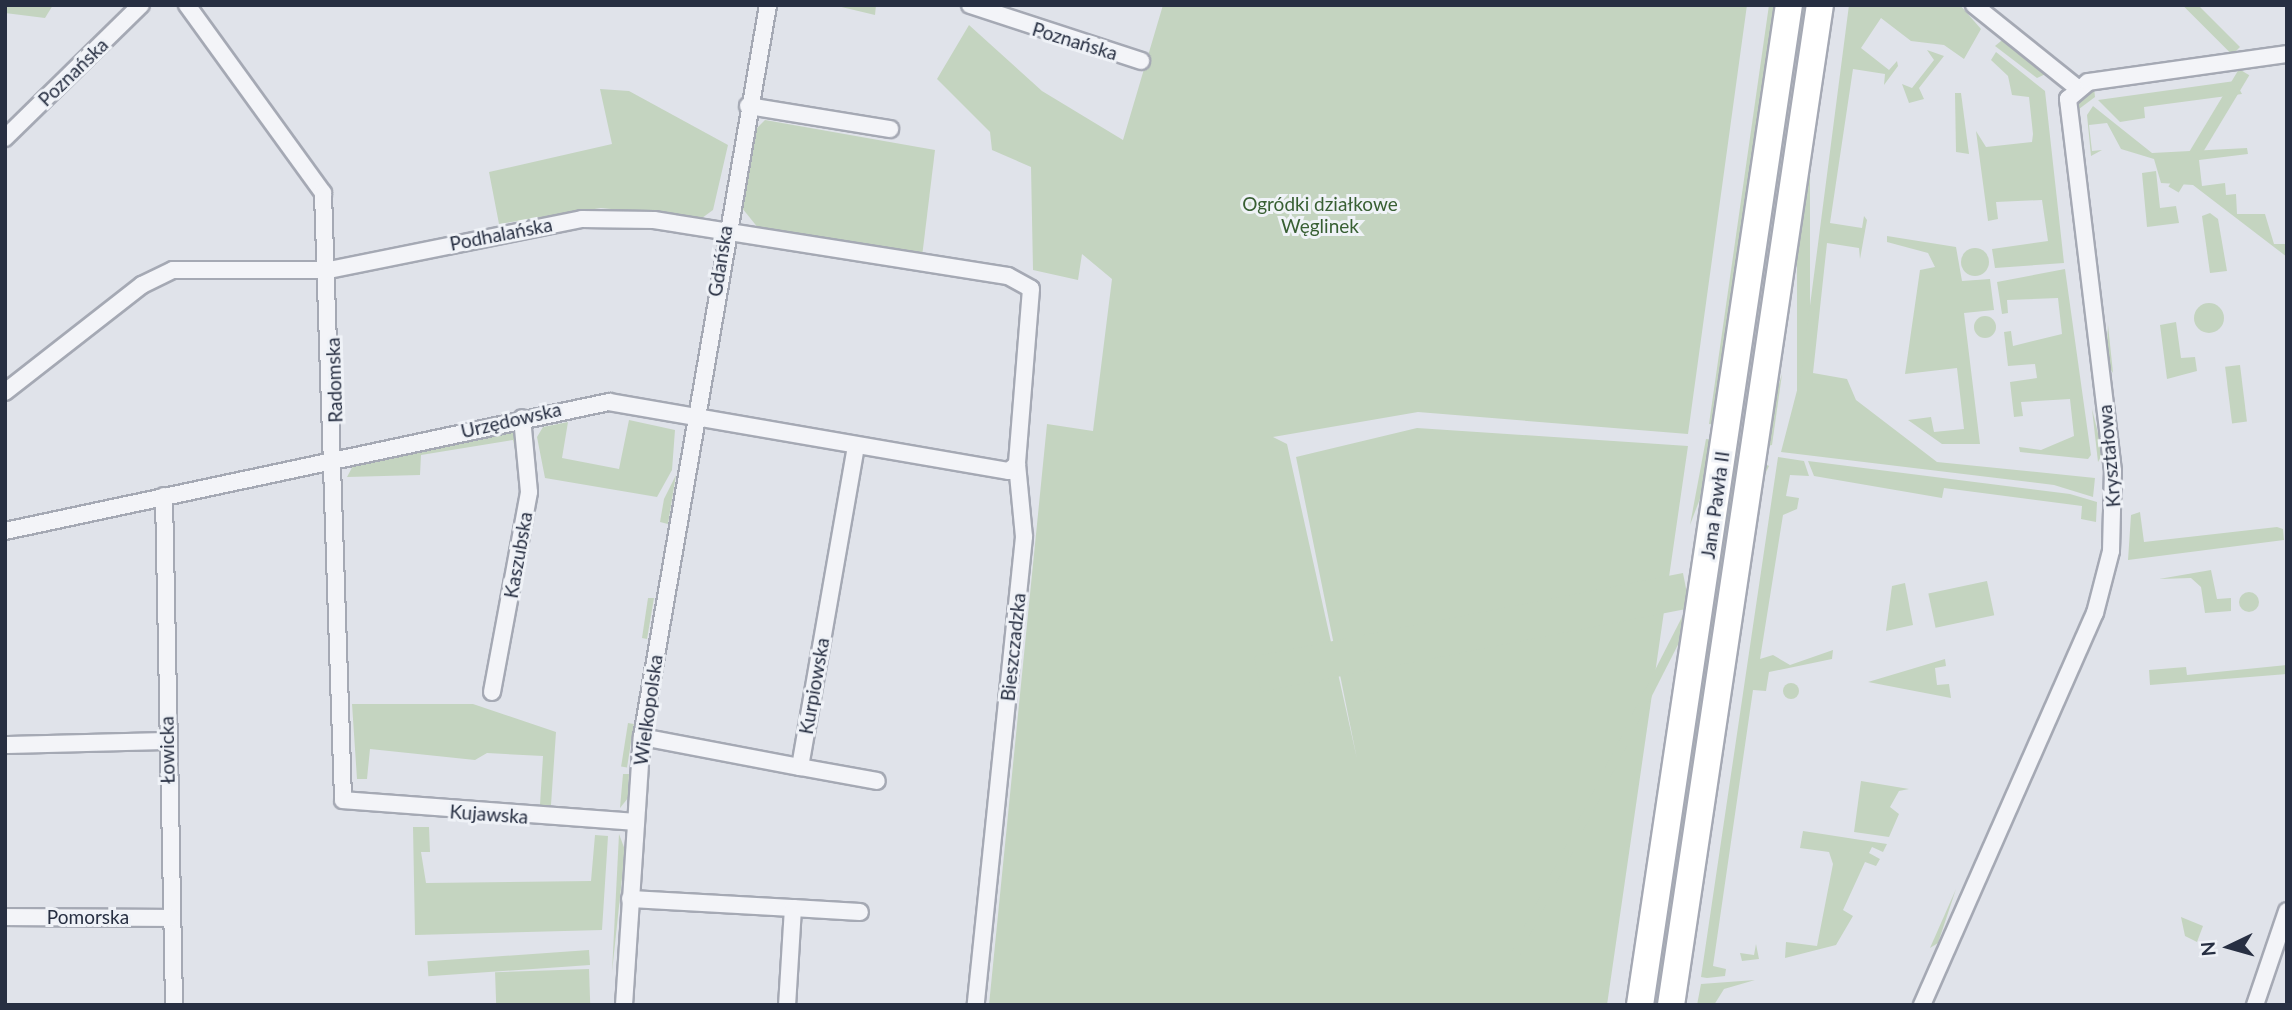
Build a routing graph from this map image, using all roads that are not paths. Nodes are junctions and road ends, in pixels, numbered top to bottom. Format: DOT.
graph roads {
  1 [pos="141,5"];
  2 [pos="187,5"];
  3 [pos="768,5"];
  4 [pos="970,5"];
  5 [pos="1790,5"];
  6 [pos="1821,5"];
  7 [pos="1974,5"];
  8 [pos="1014,13"];
  9 [pos="2287,54"];
  10 [pos="1141,61"];
  11 [pos="2076,87"];
  12 [pos="748,106"];
  13 [pos="890,129"];
  14 [pos="5,138"];
  15 [pos="726,232"];
  16 [pos="329,270"];
  17 [pos="1031,289"];
  18 [pos="5,392"];
  19 [pos="694,417"];
  20 [pos="522,418"];
  21 [pos="856,447"];
  22 [pos="337,458"];
  23 [pos="1017,464"];
  24 [pos="164,496"];
  25 [pos="5,531"];
  26 [pos="492,692"];
  27 [pos="642,737"];
  28 [pos="167,741"];
  29 [pos="5,745"];
  30 [pos="800,767"];
  31 [pos="877,780"];
  32 [pos="343,800"];
  33 [pos="635,822"];
  34 [pos="630,899"];
  35 [pos="793,908"];
  36 [pos="2287,911"];
  37 [pos="860,912"];
  38 [pos="5,917"];
  39 [pos="171,918"];
  40 [pos="174,1005"];
  41 [pos="624,1005"];
  42 [pos="787,1005"];
  43 [pos="976,1005"];
  44 [pos="1640,1005"];
  45 [pos="1671,1005"];
  46 [pos="1922,1005"];
  47 [pos="2255,1005"];
  1 -- 14 [label="street, Poznańska"];
  2 -- 16 [label="street, Radomska"];
  3 -- 12 [label="street, Gdańska"];
  4 -- 8 [label="street, Poznańska"];
  5 -- 44 [label="main road, Jana Pawła II"];
  6 -- 45 [label="main road, Jana Pawła II"];
  7 -- 11 [label="street"];
  8 -- 10 [label="street, Poznańska"];
  9 -- 11 [label="street"];
  11 -- 46 [label="street, Kryształowa"];
  12 -- 13 [label="street"];
  12 -- 15 [label="street, Gdańska"];
  15 -- 16 [label="street, Podhalańska"];
  15 -- 17 [label="street, Podhalańska"];
  15 -- 19 [label="street, Gdańska"];
  16 -- 18 [label="street, Podhalańska"];
  16 -- 22 [label="street, Radomska"];
  17 -- 23 [label="street, Bieszczadzka"];
  19 -- 20 [label="street, Urzędowska"];
  19 -- 21 [label="street, Urzędowska"];
  19 -- 27 [label="street, Wielkopolska"];
  20 -- 22 [label="street, Urzędowska"];
  20 -- 26 [label="street, Kaszubska"];
  21 -- 23 [label="street, Urzędowska"];
  21 -- 30 [label="street, Kurpiowska"];
  22 -- 24 [label="street, Urzędowska"];
  22 -- 32 [label="street, Radomska"];
  23 -- 43 [label="street, Bieszczadzka"];
  24 -- 25 [label="street, Urzędowska"];
  24 -- 28 [label="street, Łowicka"];
  27 -- 30 [label="street"];
  27 -- 33 [label="street, Wielkopolska"];
  28 -- 29 [label="street"];
  28 -- 39 [label="street, Łowicka"];
  30 -- 31 [label="street"];
  32 -- 33 [label="street, Kujawska"];
  33 -- 34 [label="street, Wielkopolska"];
  34 -- 35 [label="street"];
  34 -- 41 [label="street, Wielkopolska"];
  35 -- 37 [label="street"];
  35 -- 42 [label="street"];
  36 -- 47 [label="street"];
  38 -- 39 [label="street, Pomorska"];
  39 -- 40 [label="street, Łowicka"];
}
